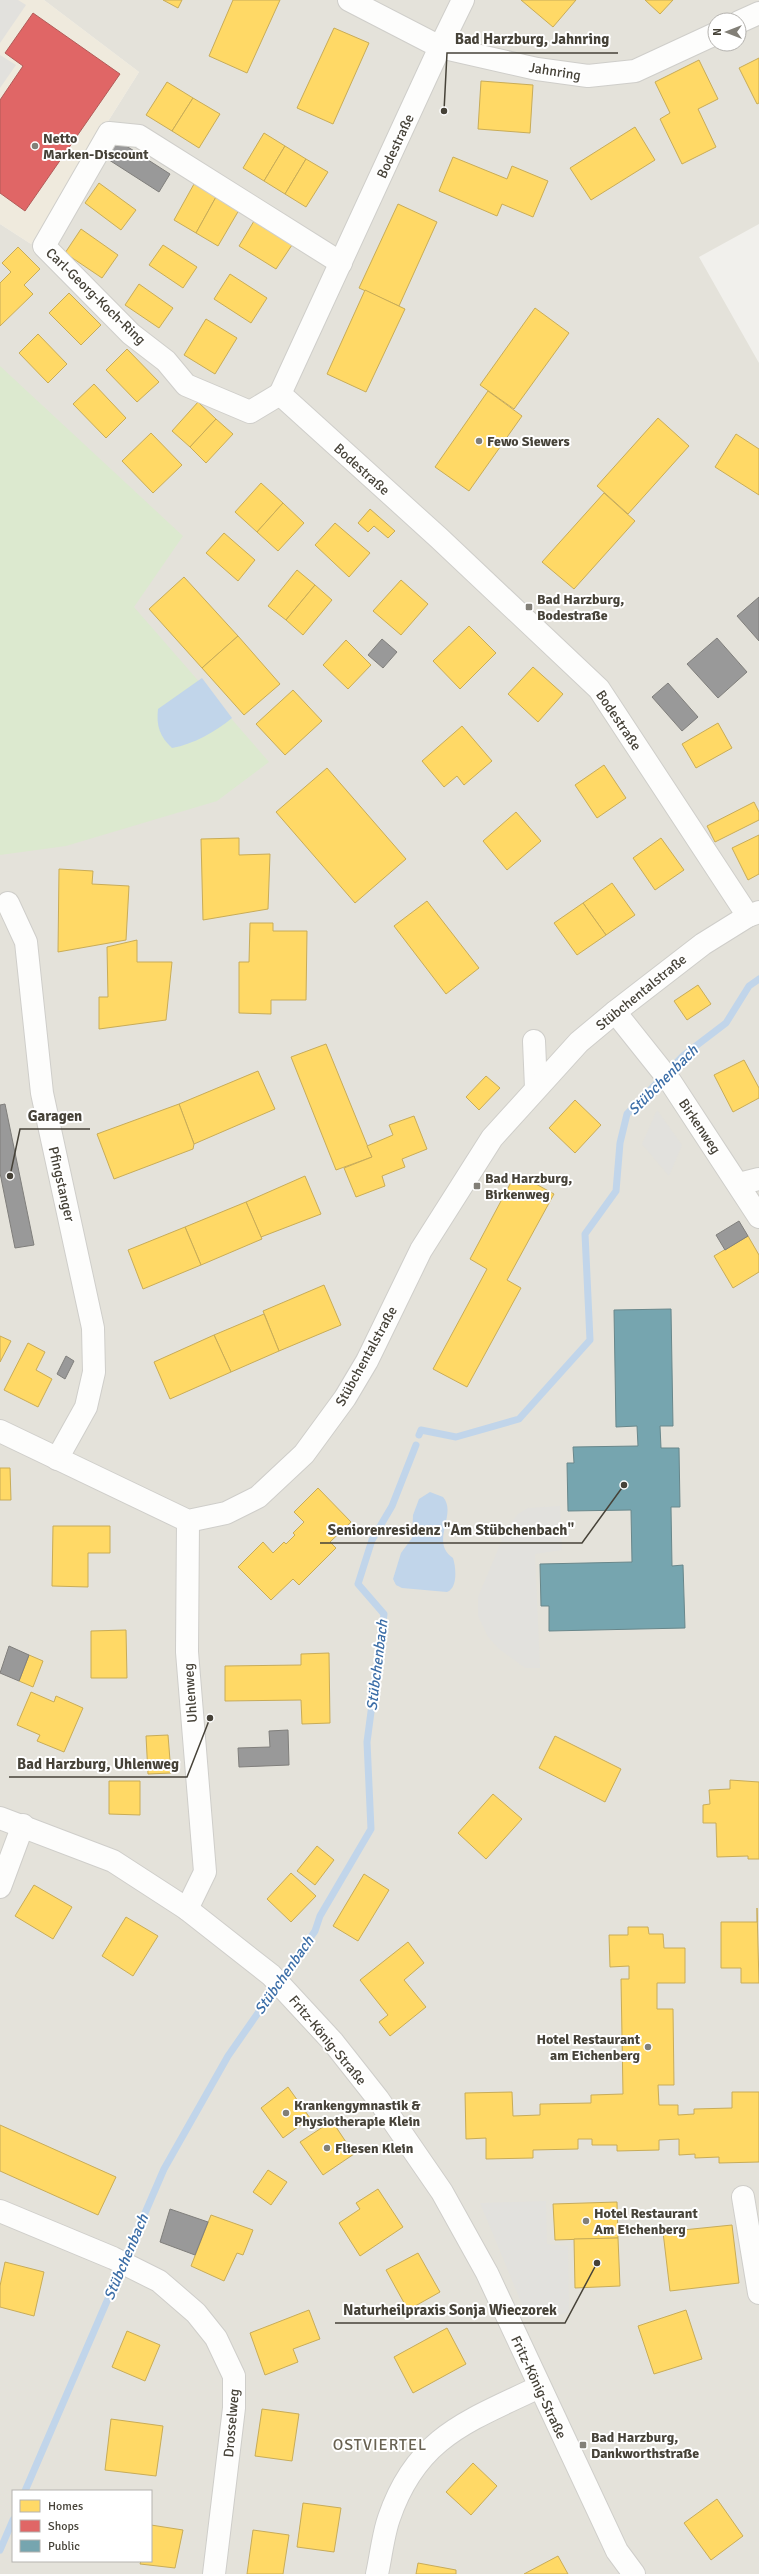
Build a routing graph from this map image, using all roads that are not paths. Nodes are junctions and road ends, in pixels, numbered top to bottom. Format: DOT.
graph roads {
  1 [pos="349,0"];
  2 [pos="463,0"];
  3 [pos="759,13"];
  4 [pos="747,18"];
  5 [pos="707,38"];
  6 [pos="440,47"];
  7 [pos="340,263"];
  8 [pos="280,394"];
  9 [pos="8,903"];
  10 [pos="753,914"];
  11 [pos="615,1012"];
  12 [pos="534,1041"];
  13 [pos="536,1088"];
  14 [pos="749,1181"];
  15 [pos="759,1217"];
  16 [pos="0,1432"];
  17 [pos="57,1459"];
  18 [pos="188,1521"];
  19 [pos="0,1818"];
  20 [pos="23,1826"];
  21 [pos="0,1887"];
  22 [pos="187,1909"];
  23 [pos="743,2197"];
  24 [pos="0,2211"];
  25 [pos="759,2294"];
  26 [pos="539,2387"];
  27 [pos="214,2574"];
  28 [pos="377,2574"];
  29 [pos="634,2574"];
  1 -- 6 [label="street"];
  2 -- 6 [label="street"];
  3 -- 4 [label="street"];
  5 -- 6 [label="street, Jahnring"];
  6 -- 7 [label="street, Bodestraße"];
  7 -- 8 [label="street, Bodestraße"];
  7 -- 8 [label="street, Carl-Georg-Koch-Ring"];
  8 -- 10 [label="street, Bodestraße"];
  9 -- 17 [label="street, Pfingstanger"];
  10 -- 11 [label="street, Stübchentalstraße"];
  11 -- 13 [label="street, Stübchentalstraße"];
  11 -- 14 [label="street, Birkenweg"];
  12 -- 13 [label="street"];
  13 -- 18 [label="street, Stübchentalstraße"];
  14 -- 15 [label="street, Birkenweg"];
  16 -- 17 [label="street"];
  17 -- 18 [label="street"];
  18 -- 22 [label="street, Uhlenweg"];
  19 -- 20 [label="street, Fritz-König-Straße"];
  20 -- 21 [label="street"];
  20 -- 22 [label="street, Fritz-König-Straße"];
  22 -- 26 [label="street, Fritz-König-Straße"];
  23 -- 25 [label="street"];
  24 -- 27 [label="street, Drosselweg"];
  26 -- 28 [label="street"];
  26 -- 29 [label="street, Fritz-König-Straße"];
}
